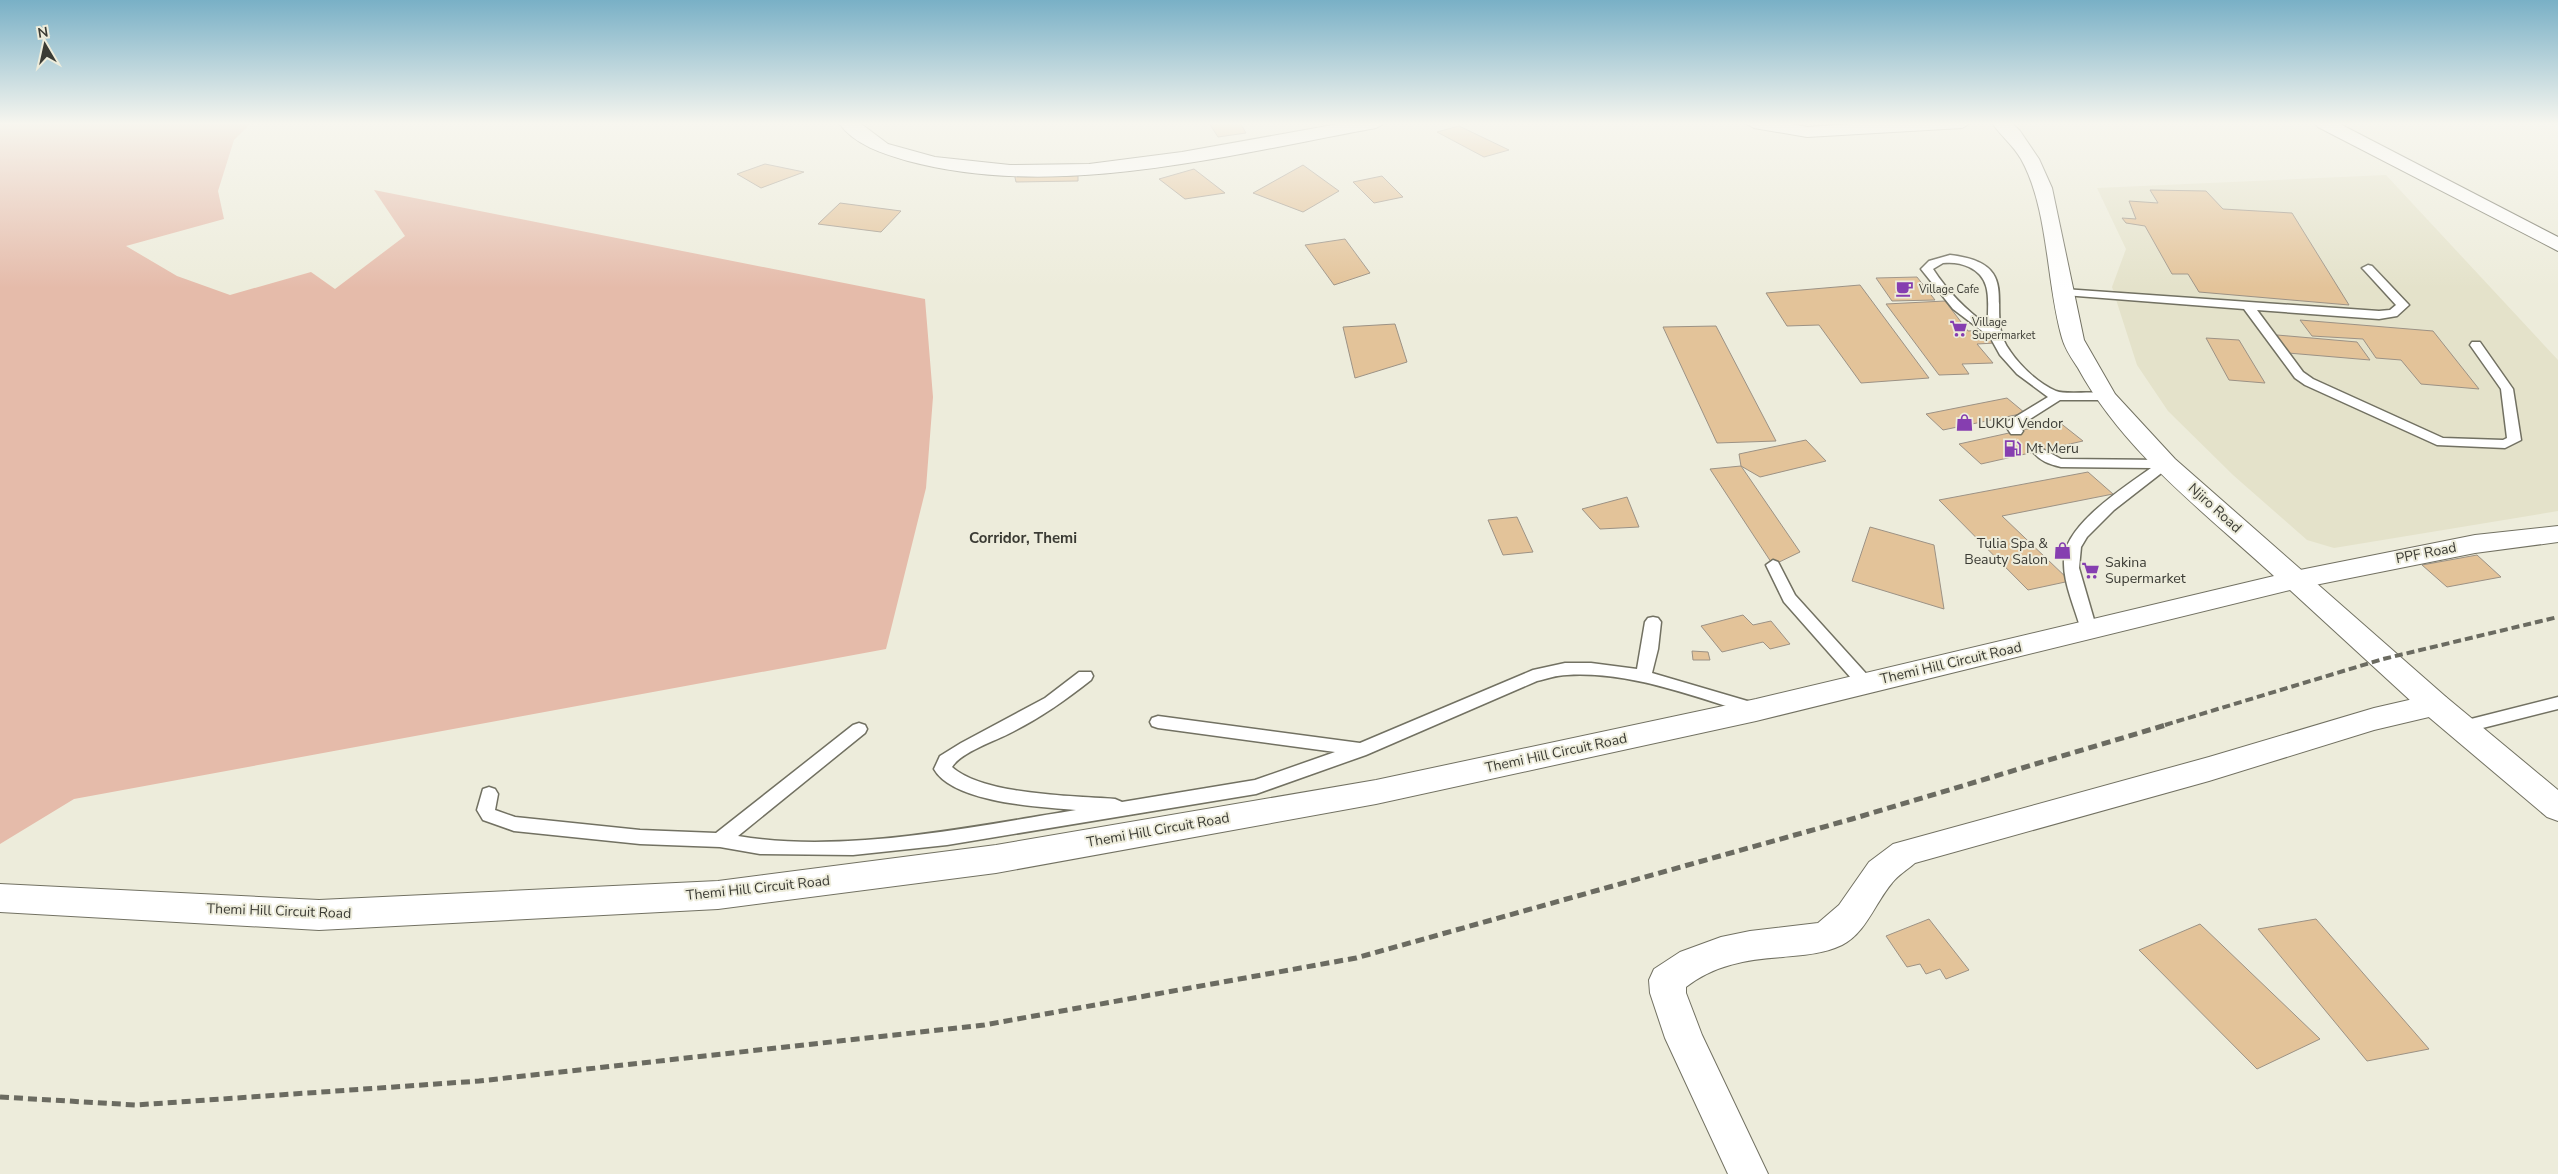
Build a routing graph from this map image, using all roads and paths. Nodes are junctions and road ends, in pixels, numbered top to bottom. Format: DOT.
graph roads {
  1 [pos="2038,178"];
  2 [pos="2429,178"];
  3 [pos="2558,245"];
  4 [pos="2368,268"];
  5 [pos="2064,292"];
  6 [pos="2248,306"];
  7 [pos="1995,335"];
  8 [pos="2476,345"];
  9 [pos="2058,396"];
  10 [pos="2105,397"];
  11 [pos="2016,431"];
  12 [pos="2039,451"];
  13 [pos="2166,464"];
  14 [pos="2558,534"];
  15 [pos="1773,565"];
  16 [pos="2295,580"];
  17 [pos="1653,622"];
  18 [pos="2089,630"];
  19 [pos="1085,676"];
  20 [pos="1643,676"];
  21 [pos="1865,683"];
  22 [pos="2558,703"];
  23 [pos="2435,705"];
  24 [pos="1756,710"];
  25 [pos="1158,722"];
  26 [pos="2463,727"];
  27 [pos="860,729"];
  28 [pos="1360,750"];
  29 [pos="489,794"];
  30 [pos="1134,808"];
  31 [pos="2558,808"];
  32 [pos="720,840"];
  33 [pos="0,898"];
  34 [pos="1748,1174"];
  1 -- 5 [label="street, Njiro Road"];
  2 -- 3 [label="street"];
  4 -- 6 [label="lane"];
  5 -- 6 [label="lane"];
  5 -- 10 [label="street, Njiro Road"];
  6 -- 8 [label="lane"];
  7 -- 7 [label="lane"];
  7 -- 9 [label="lane"];
  9 -- 10 [label="lane"];
  9 -- 11 [label="lane"];
  10 -- 13 [label="street, Njiro Road"];
  12 -- 13 [label="lane"];
  13 -- 16 [label="street, Njiro Road"];
  13 -- 18 [label="lane"];
  14 -- 16 [label="street, PPF Road"];
  15 -- 21 [label="lane"];
  16 -- 18 [label="street, Themi Hill Circuit Road"];
  16 -- 23 [label="street, Njiro Road"];
  17 -- 20 [label="lane"];
  18 -- 21 [label="street, Themi Hill Circuit Road"];
  19 -- 30 [label="lane"];
  20 -- 24 [label="lane"];
  20 -- 28 [label="lane"];
  21 -- 24 [label="street, Themi Hill Circuit Road"];
  22 -- 26 [label="lane"];
  23 -- 26 [label="street, Njiro Road"];
  23 -- 34 [label="street"];
  24 -- 33 [label="street, Themi Hill Circuit Road"];
  25 -- 28 [label="lane"];
  26 -- 31 [label="street, Njiro Road"];
  27 -- 32 [label="lane"];
  28 -- 30 [label="lane"];
  29 -- 32 [label="lane"];
  30 -- 32 [label="lane"];
}
